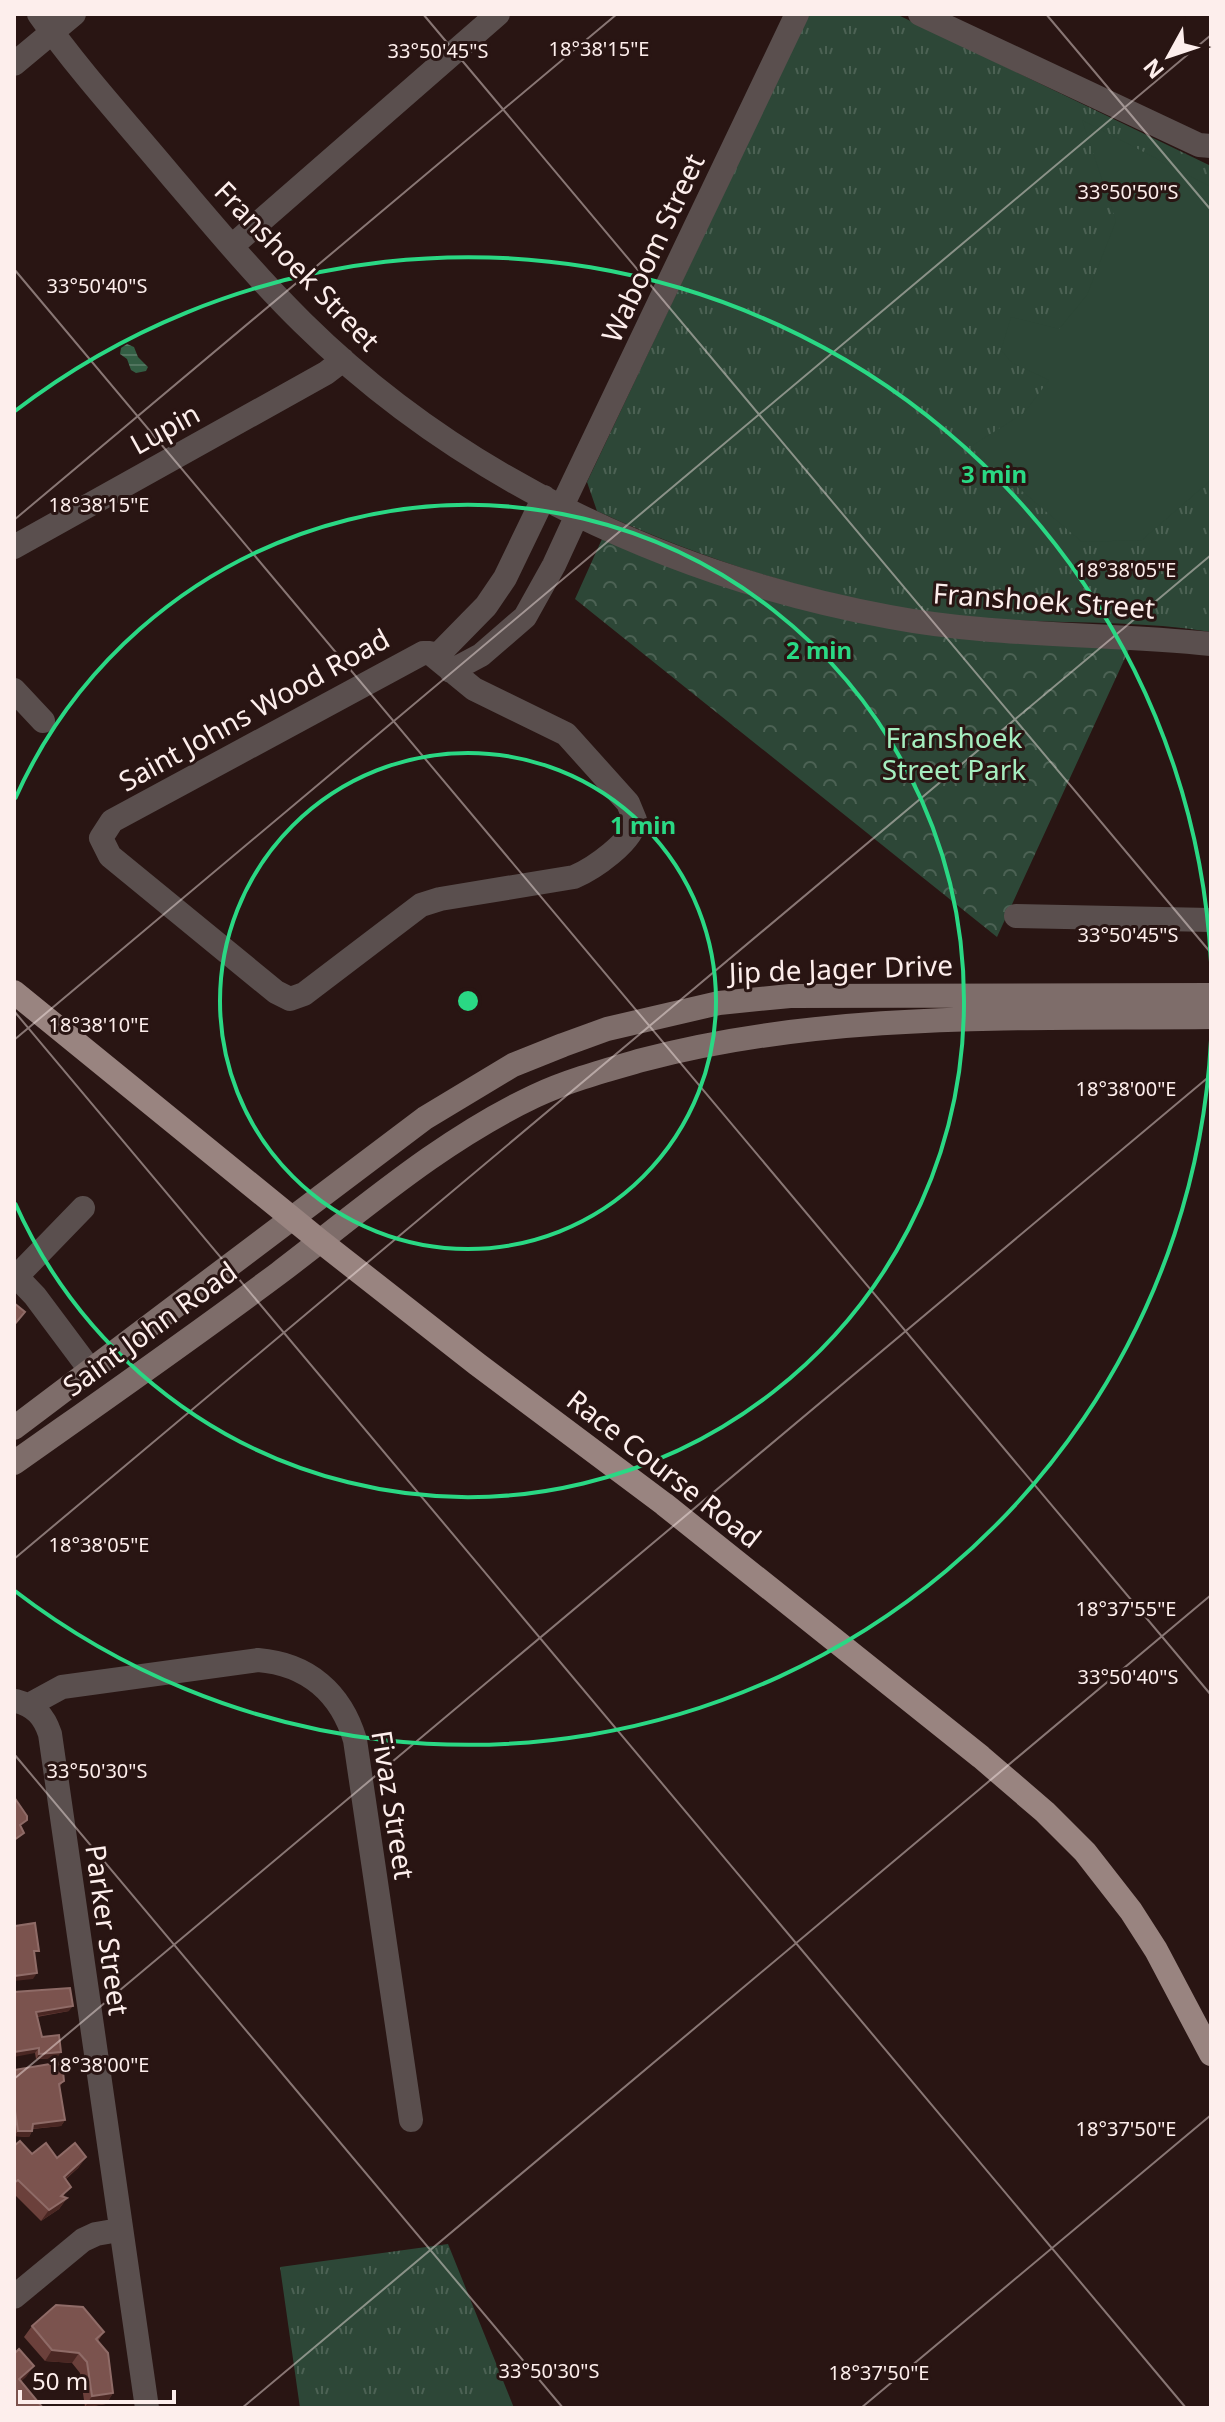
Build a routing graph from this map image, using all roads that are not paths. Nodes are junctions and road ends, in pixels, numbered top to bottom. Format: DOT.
graph roads {
  1 [pos="74,14"];
  2 [pos="498,14"];
  3 [pos="797,14"];
  4 [pos="920,14"];
  5 [pos="46,24"];
  6 [pos="14,64"];
  7 [pos="1210,146"];
  8 [pos="232,246"];
  9 [pos="343,360"];
  10 [pos="561,506"];
  11 [pos="14,547"];
  12 [pos="1211,644"];
  13 [pos="443,664"];
  14 [pos="14,690"];
  15 [pos="43,721"];
  16 [pos="1016,916"];
  17 [pos="1211,920"];
  18 [pos="14,992"];
  19 [pos="1211,995"];
  20 [pos="1211,1017"];
  21 [pos="83,1208"];
  22 [pos="292,1219"];
  23 [pos="320,1241"];
  24 [pos="16,1275"];
  25 [pos="91,1371"];
  26 [pos="14,1428"];
  27 [pos="14,1463"];
  28 [pos="21,1703"];
  29 [pos="1211,2054"];
  30 [pos="411,2120"];
  31 [pos="119,2230"];
  32 [pos="14,2297"];
  33 [pos="147,2408"];
  1 -- 5 [label="street"];
  2 -- 8 [label="street"];
  3 -- 10 [label="street, Waboom Street"];
  4 -- 7 [label="street"];
  5 -- 6 [label="street"];
  5 -- 8 [label="street, Franshoek Street"];
  8 -- 9 [label="street, Franshoek Street"];
  9 -- 10 [label="street, Franshoek Street"];
  9 -- 11 [label="street, Lupin"];
  10 -- 12 [label="street, Franshoek Street"];
  10 -- 13 [label="street"];
  10 -- 13 [label="street"];
  13 -- 13 [label="street, Saint Johns Wood Road"];
  14 -- 15 [label="street"];
  16 -- 17 [label="street"];
  18 -- 22 [label="main road, Race Course Road"];
  19 -- 22 [label="main road, Jip de Jager Drive"];
  20 -- 23 [label="main road, Jip de Jager Drive"];
  21 -- 24 [label="street"];
  22 -- 23 [label="main road, Race Course Road"];
  22 -- 25 [label="main road, Saint John Road"];
  23 -- 27 [label="main road, Saint John Road"];
  23 -- 29 [label="main road, Race Course Road"];
  24 -- 25 [label="street"];
  25 -- 26 [label="main road, Saint John Road"];
  28 -- 30 [label="street, Fivaz Street"];
  28 -- 31 [label="street, Parker Street"];
  31 -- 32 [label="street"];
  31 -- 33 [label="street, Parker Street"];
}
